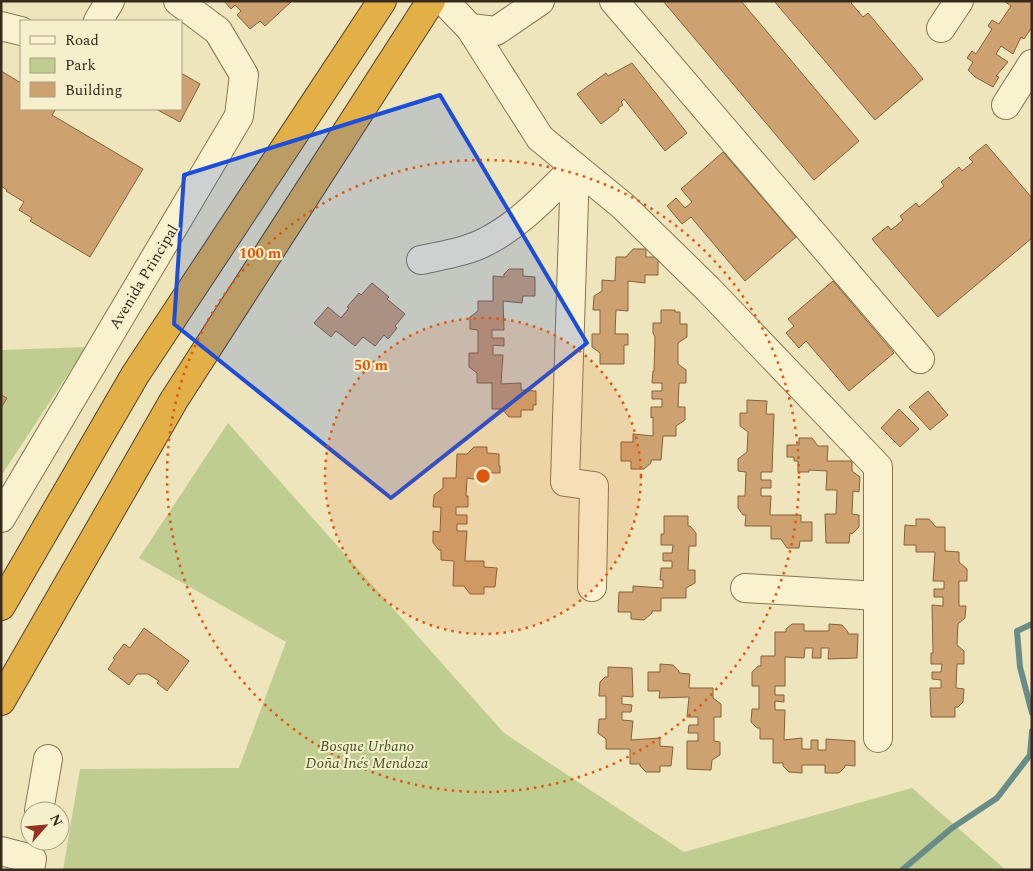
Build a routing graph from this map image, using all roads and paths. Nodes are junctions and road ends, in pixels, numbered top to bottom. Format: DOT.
graph roads {
  1 [pos="110,1"];
  2 [pos="382,1"];
  3 [pos="431,1"];
  4 [pos="444,1"];
  5 [pos="540,1"];
  6 [pos="614,1"];
  7 [pos="959,1"];
  8 [pos="176,9"];
  9 [pos="99,20"];
  10 [pos="1,26"];
  11 [pos="470,28"];
  12 [pos="941,28"];
  13 [pos="20,30"];
  14 [pos="1032,64"];
  15 [pos="1006,105"];
  16 [pos="575,167"];
  17 [pos="421,260"];
  18 [pos="920,359"];
  19 [pos="1,518"];
  20 [pos="592,587"];
  21 [pos="745,588"];
  22 [pos="878,596"];
  23 [pos="1,606"];
  24 [pos="1,701"];
  25 [pos="878,738"];
  26 [pos="48,759"];
  27 [pos="41,801"];
  28 [pos="1,851"];
  29 [pos="32,857"];
  1 -- 9 [label="street"];
  2 -- 23 [label="highway"];
  3 -- 24 [label="highway"];
  4 -- 11 [label="street"];
  5 -- 11 [label="street"];
  6 -- 18 [label="street"];
  7 -- 12 [label="street"];
  8 -- 19 [label="street, Avenida Principal"];
  10 -- 13 [label="street"];
  11 -- 16 [label="street"];
  14 -- 15 [label="street"];
  16 -- 17 [label="street"];
  16 -- 20 [label="street"];
  16 -- 22 [label="street"];
  21 -- 22 [label="street"];
  22 -- 25 [label="street"];
  26 -- 27 [label="street"];
  28 -- 29 [label="street"];
}
